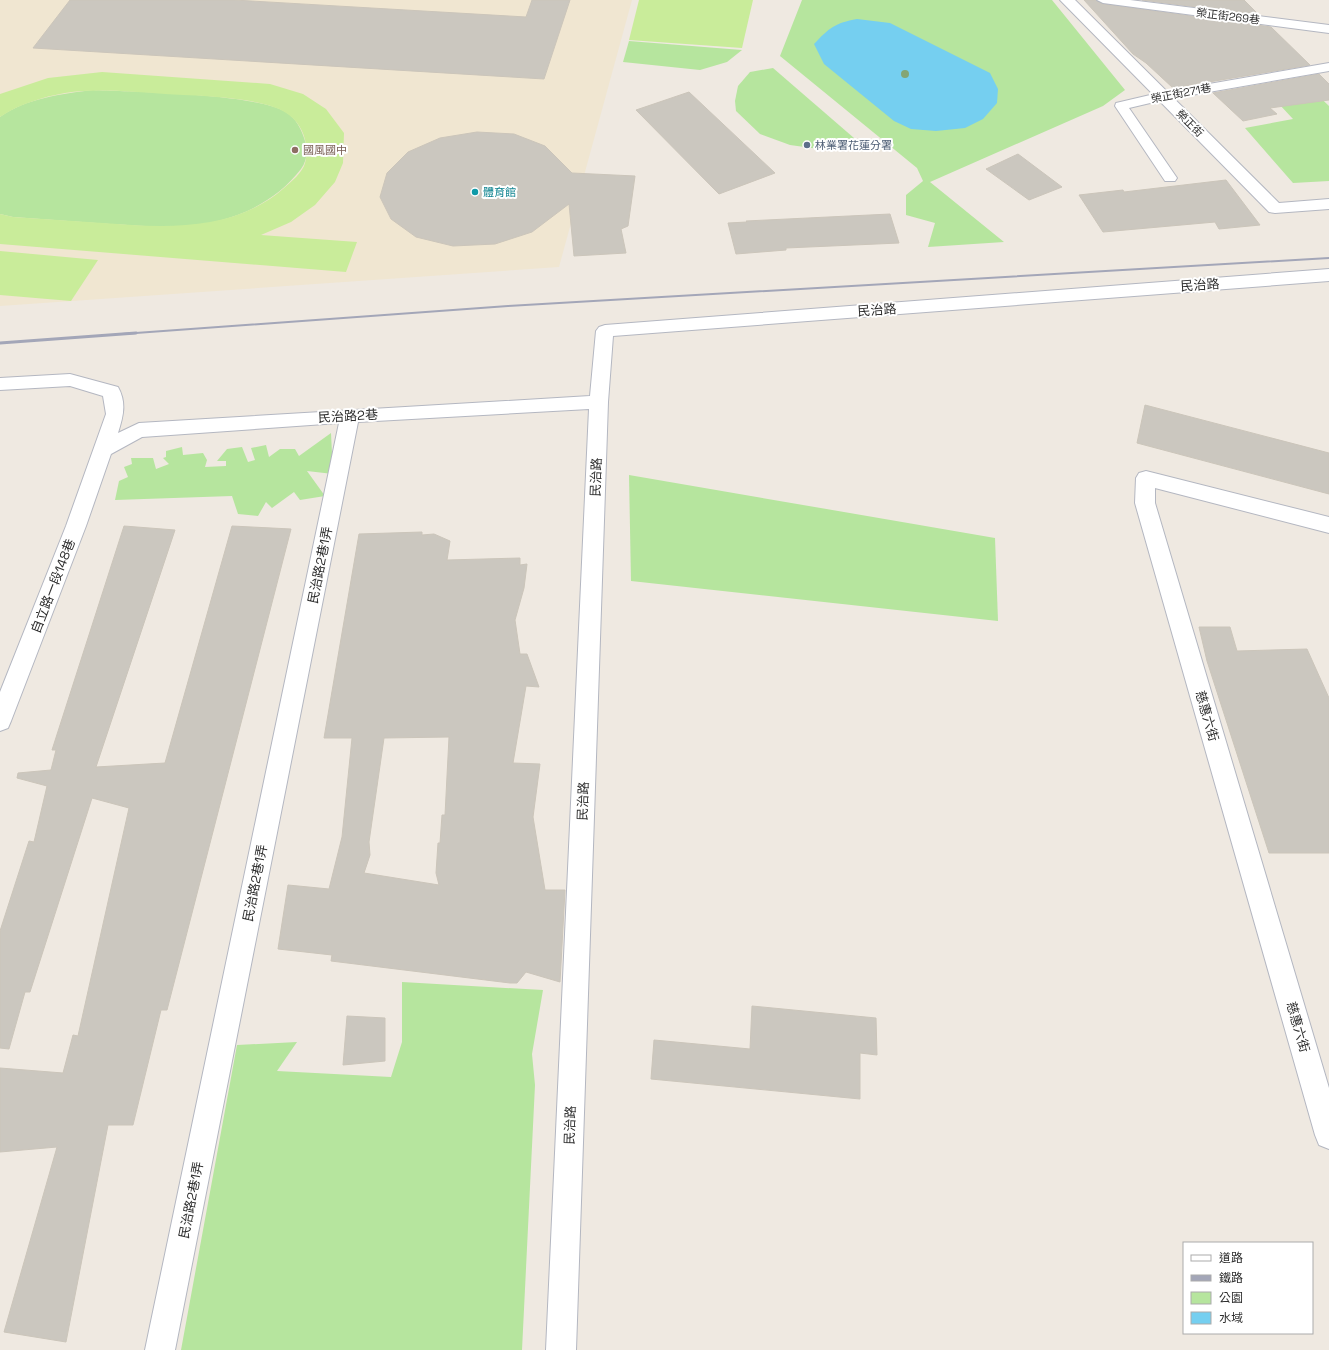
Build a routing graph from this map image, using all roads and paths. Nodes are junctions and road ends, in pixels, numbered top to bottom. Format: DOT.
graph roads {
  1 [pos="1067,0"];
  2 [pos="1103,0"];
  3 [pos="1329,29"];
  4 [pos="1329,67"];
  5 [pos="1163,96"];
  6 [pos="1170,178"];
  7 [pos="1329,204"];
  8 [pos="1329,275"];
  9 [pos="0,384"];
  10 [pos="598,402"];
  11 [pos="350,416"];
  12 [pos="102,450"];
  13 [pos="1329,525"];
  14 [pos="0,721"];
  15 [pos="1329,1135"];
  16 [pos="160,1350"];
  17 [pos="561,1350"];
  1 -- 5 [label="street, 榮正街"];
  2 -- 3 [label="lane, 榮正街269巷"];
  4 -- 5 [label="lane, 榮正街271巷"];
  5 -- 6 [label="lane, 榮正街271巷"];
  5 -- 7 [label="street, 榮正街"];
  8 -- 10 [label="street, 民治路"];
  9 -- 12 [label="street, 自立路一段148巷"];
  10 -- 11 [label="street, 民治路2巷"];
  10 -- 17 [label="street, 民治路"];
  11 -- 12 [label="street, 民治路2巷"];
  11 -- 16 [label="street, 民治路2巷1弄"];
  12 -- 14 [label="street, 自立路一段148巷"];
  13 -- 15 [label="street, 慈惠六街"];
}
